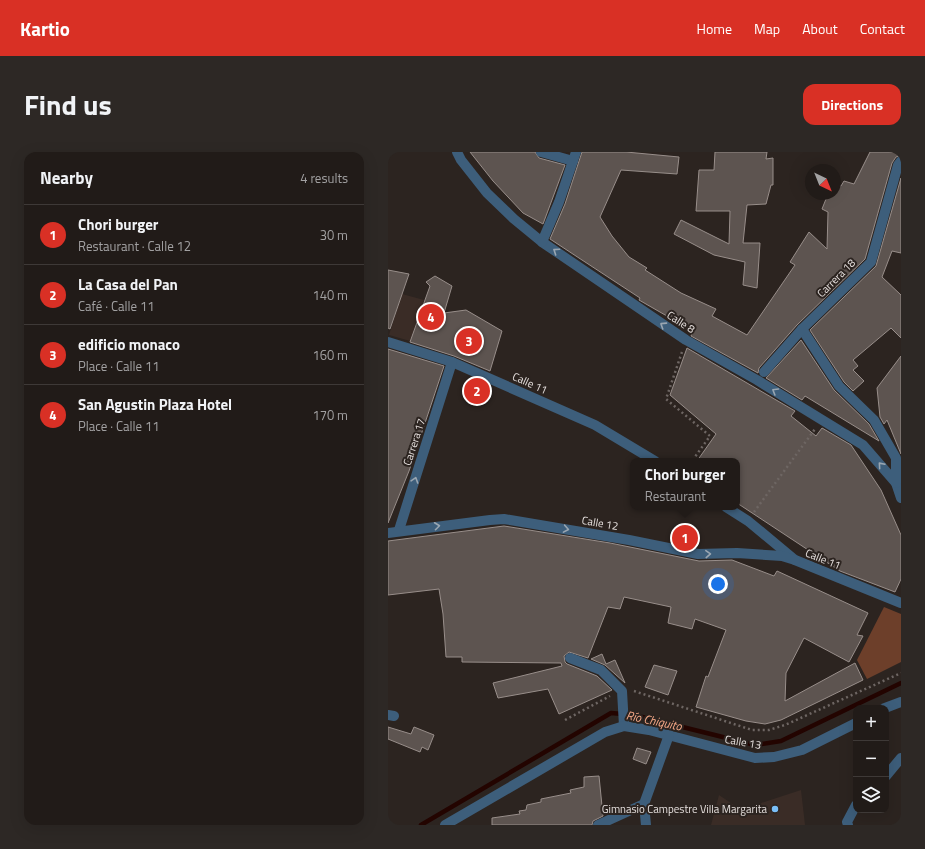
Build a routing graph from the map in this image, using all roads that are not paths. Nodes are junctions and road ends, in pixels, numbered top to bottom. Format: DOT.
graph roads {
  1 [pos="457,152"];
  2 [pos="541,152"];
  3 [pos="574,157"];
  4 [pos="901,161"];
  5 [pos="542,242"];
  6 [pos="802,329"];
  7 [pos="388,342"];
  8 [pos="452,362"];
  9 [pos="764,372"];
  10 [pos="650,458"];
  11 [pos="896,483"];
  12 [pos="901,498"];
  13 [pos="731,510"];
  14 [pos="399,530"];
  15 [pos="388,533"];
  16 [pos="795,560"];
  17 [pos="901,603"];
  18 [pos="570,658"];
  19 [pos="901,702"];
  20 [pos="889,706"];
  21 [pos="624,722"];
  22 [pos="853,724"];
  23 [pos="669,735"];
  24 [pos="901,758"];
  25 [pos="889,772"];
  26 [pos="644,804"];
  27 [pos="853,811"];
  28 [pos="445,825"];
  29 [pos="598,825"];
  30 [pos="646,825"];
  31 [pos="848,825"];
  1 -- 5 [label="street, Calle 8"];
  2 -- 3 [label="street"];
  3 -- 5 [label="street"];
  4 -- 6 [label="street, Carrera 18"];
  11 -- 5 [label="street, Calle 8, one-way"];
  6 -- 9 [label="street, Carrera 18"];
  6 -- 11 [label="street"];
  7 -- 8 [label="street, Calle 11"];
  8 -- 10 [label="street, Calle 11"];
  14 -- 8 [label="street, Carrera 17, one-way"];
  11 -- 12 [label="street, Calle 8"];
  13 -- 16 [label="street, Calle 11"];
  14 -- 15 [label="street, Calle 12"];
  14 -- 16 [label="street, Calle 12, one-way"];
  16 -- 17 [label="street, Calle 11"];
  18 -- 21 [label="street"];
  19 -- 20 [label="street"];
  21 -- 23 [label="street, Calle 13"];
  21 -- 28 [label="street"];
  22 -- 23 [label="street, Calle 13"];
  23 -- 26 [label="street"];
  24 -- 25 [label="street"];
  26 -- 29 [label="street"];
  26 -- 30 [label="street"];
  27 -- 31 [label="street"];
}
